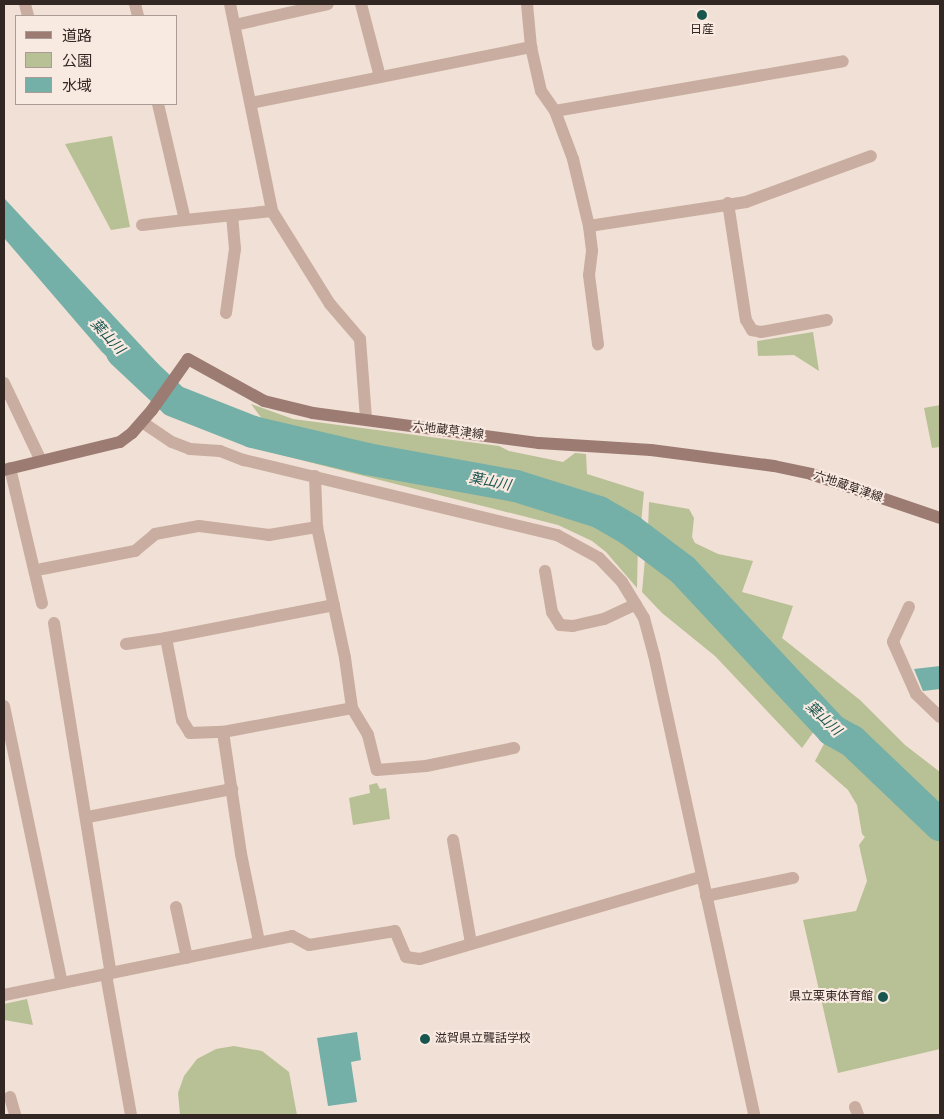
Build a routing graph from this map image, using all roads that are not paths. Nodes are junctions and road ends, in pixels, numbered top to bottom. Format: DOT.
graph roads {
  1 [pos="230,4"];
  2 [pos="328,4"];
  3 [pos="361,4"];
  4 [pos="527,4"];
  5 [pos="235,25"];
  6 [pos="531,46"];
  7 [pos="842,61"];
  8 [pos="380,77"];
  9 [pos="251,103"];
  10 [pos="158,105"];
  11 [pos="555,111"];
  12 [pos="871,156"];
  13 [pos="728,203"];
  14 [pos="272,211"];
  15 [pos="232,215"];
  16 [pos="185,220"];
  17 [pos="142,225"];
  18 [pos="589,226"];
  19 [pos="226,313"];
  20 [pos="827,320"];
  21 [pos="598,344"];
  22 [pos="4,382"];
  23 [pos="366,419"];
  24 [pos="142,422"];
  25 [pos="42,461"];
  26 [pos="7,469"];
  27 [pos="315,476"];
  28 [pos="940,518"];
  29 [pos="317,527"];
  30 [pos="42,569"];
  31 [pos="545,571"];
  32 [pos="42,603"];
  33 [pos="636,604"];
  34 [pos="334,605"];
  35 [pos="909,607"];
  36 [pos="54,623"];
  37 [pos="166,638"];
  38 [pos="126,644"];
  39 [pos="4,706"];
  40 [pos="352,708"];
  41 [pos="940,717"];
  42 [pos="6,730"];
  43 [pos="223,732"];
  44 [pos="514,748"];
  45 [pos="232,789"];
  46 [pos="88,817"];
  47 [pos="453,840"];
  48 [pos="701,877"];
  49 [pos="793,878"];
  50 [pos="706,896"];
  51 [pos="176,907"];
  52 [pos="259,942"];
  53 [pos="470,943"];
  54 [pos="186,958"];
  55 [pos="108,974"];
  56 [pos="62,983"];
  57 [pos="4,996"];
  58 [pos="10,1097"];
  59 [pos="15,1115"];
  60 [pos="131,1115"];
  61 [pos="754,1115"];
  1 -- 5 [label="street"];
  2 -- 5 [label="street"];
  3 -- 8 [label="street"];
  4 -- 6 [label="street"];
  5 -- 9 [label="street"];
  6 -- 8 [label="street"];
  6 -- 11 [label="street"];
  7 -- 11 [label="street"];
  8 -- 9 [label="street"];
  9 -- 14 [label="street"];
  10 -- 16 [label="street"];
  11 -- 18 [label="street"];
  12 -- 13 [label="street"];
  13 -- 18 [label="street"];
  13 -- 20 [label="street"];
  14 -- 15 [label="street"];
  14 -- 23 [label="street"];
  15 -- 16 [label="street"];
  15 -- 19 [label="street"];
  16 -- 17 [label="street"];
  18 -- 21 [label="street"];
  22 -- 25 [label="street"];
  23 -- 24 [label="main road, 六地蔵草津線"];
  23 -- 28 [label="main road, 六地蔵草津線"];
  24 -- 25 [label="main road, 六地蔵草津線"];
  24 -- 27 [label="street"];
  25 -- 26 [label="main road, 六地蔵草津線"];
  26 -- 32 [label="street"];
  27 -- 29 [label="street"];
  27 -- 33 [label="street"];
  29 -- 30 [label="street"];
  29 -- 34 [label="street"];
  31 -- 33 [label="street"];
  33 -- 48 [label="street"];
  34 -- 37 [label="street"];
  34 -- 40 [label="street"];
  35 -- 41 [label="street"];
  36 -- 46 [label="street"];
  37 -- 38 [label="street"];
  37 -- 43 [label="street"];
  39 -- 42 [label="street"];
  40 -- 43 [label="street"];
  40 -- 44 [label="street"];
  42 -- 56 [label="street"];
  43 -- 45 [label="street"];
  45 -- 46 [label="street"];
  45 -- 52 [label="street"];
  46 -- 55 [label="street"];
  47 -- 53 [label="street"];
  48 -- 50 [label="street"];
  48 -- 53 [label="street"];
  49 -- 50 [label="street"];
  50 -- 61 [label="street"];
  51 -- 54 [label="street"];
  52 -- 53 [label="street"];
  52 -- 54 [label="street"];
  54 -- 55 [label="street"];
  55 -- 56 [label="street"];
  55 -- 60 [label="street"];
  56 -- 57 [label="street"];
  58 -- 59 [label="street"];
}
